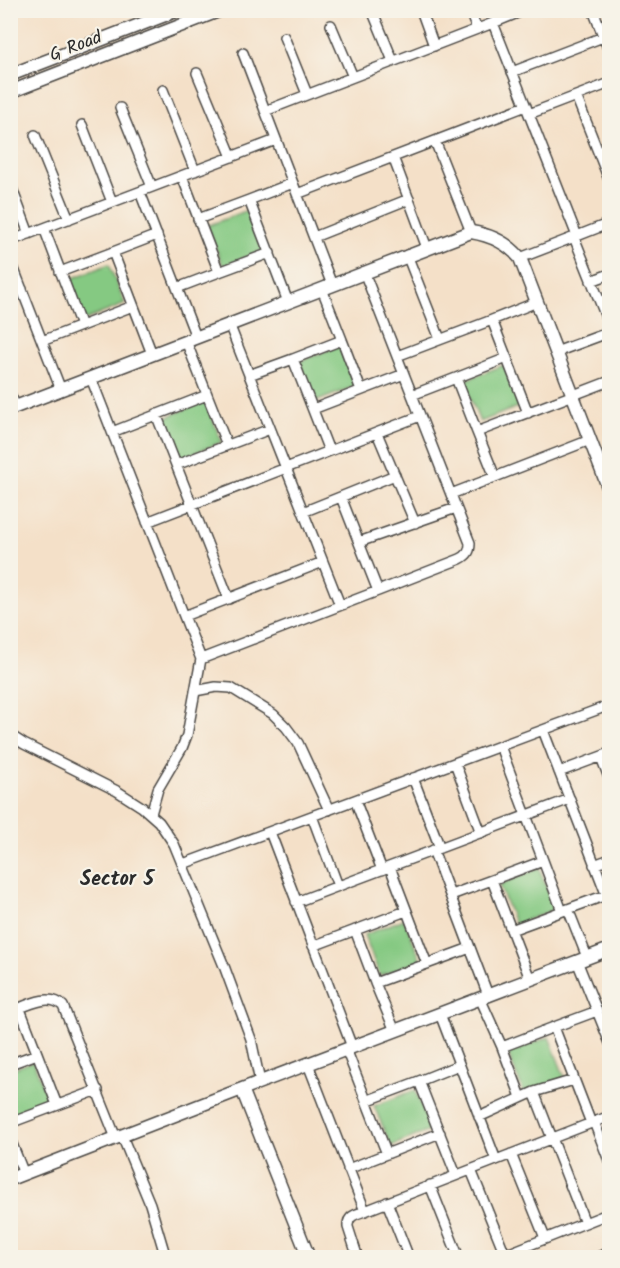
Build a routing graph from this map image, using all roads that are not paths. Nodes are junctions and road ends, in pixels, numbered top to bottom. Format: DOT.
graph roads {
  1 [pos="178,10"];
  2 [pos="221,10"];
  3 [pos="372,10"];
  4 [pos="421,10"];
  5 [pos="469,10"];
  6 [pos="593,10"];
  7 [pos="518,12"];
  8 [pos="493,23"];
  9 [pos="609,23"];
  10 [pos="331,25"];
  11 [pos="477,29"];
  12 [pos="602,32"];
  13 [pos="284,37"];
  14 [pos="434,46"];
  15 [pos="609,52"];
  16 [pos="243,53"];
  17 [pos="393,61"];
  18 [pos="512,72"];
  19 [pos="197,73"];
  20 [pos="10,75"];
  21 [pos="353,77"];
  22 [pos="609,83"];
  23 [pos="163,90"];
  24 [pos="10,92"];
  25 [pos="307,94"];
  26 [pos="576,96"];
  27 [pos="120,108"];
  28 [pos="527,110"];
  29 [pos="265,111"];
  30 [pos="82,125"];
  31 [pos="35,135"];
  32 [pos="276,140"];
  33 [pos="435,141"];
  34 [pos="232,157"];
  35 [pos="393,157"];
  36 [pos="195,171"];
  37 [pos="182,176"];
  38 [pos="609,182"];
  39 [pos="10,183"];
  40 [pos="293,183"];
  41 [pos="152,187"];
  42 [pos="140,192"];
  43 [pos="297,194"];
  44 [pos="409,199"];
  45 [pos="249,200"];
  46 [pos="112,202"];
  47 [pos="69,219"];
  48 [pos="198,219"];
  49 [pos="609,223"];
  50 [pos="44,228"];
  51 [pos="471,232"];
  52 [pos="29,234"];
  53 [pos="157,235"];
  54 [pos="575,236"];
  55 [pos="314,237"];
  56 [pos="10,241"];
  57 [pos="427,248"];
  58 [pos="113,252"];
  59 [pos="270,253"];
  60 [pos="407,255"];
  61 [pos="520,258"];
  62 [pos="10,259"];
  63 [pos="60,272"];
  64 [pos="219,272"];
  65 [pos="364,272"];
  66 [pos="609,274"];
  67 [pos="591,281"];
  68 [pos="327,286"];
  69 [pos="177,288"];
  70 [pos="22,289"];
  71 [pos="10,294"];
  72 [pos="288,302"];
  73 [pos="537,302"];
  74 [pos="133,306"];
  75 [pos="492,320"];
  76 [pos="229,324"];
  77 [pos="81,326"];
  78 [pos="609,329"];
  79 [pos="191,339"];
  80 [pos="440,339"];
  81 [pos="342,340"];
  82 [pos="42,341"];
  83 [pos="556,352"];
  84 [pos="152,354"];
  85 [pos="397,356"];
  86 [pos="293,358"];
  87 [pos="507,358"];
  88 [pos="404,374"];
  89 [pos="249,375"];
  90 [pos="91,378"];
  91 [pos="456,378"];
  92 [pos="609,381"];
  93 [pos="61,390"];
  94 [pos="362,390"];
  95 [pos="10,394"];
  96 [pos="207,395"];
  97 [pos="412,395"];
  98 [pos="573,395"];
  99 [pos="13,408"];
  100 [pos="313,409"];
  101 [pos="528,413"];
  102 [pos="156,414"];
  103 [pos="420,416"];
  104 [pos="270,429"];
  105 [pos="112,432"];
  106 [pos="477,432"];
  107 [pos="377,433"];
  108 [pos="590,440"];
  109 [pos="227,445"];
  110 [pos="329,451"];
  111 [pos="176,465"];
  112 [pos="286,468"];
  113 [pos="395,475"];
  114 [pos="495,477"];
  115 [pos="609,489"];
  116 [pos="451,494"];
  117 [pos="341,497"];
  118 [pos="192,504"];
  119 [pos="456,508"];
  120 [pos="303,512"];
  121 [pos="147,522"];
  122 [pos="415,523"];
  123 [pos="359,542"];
  124 [pos="322,562"];
  125 [pos="378,591"];
  126 [pos="229,599"];
  127 [pos="340,605"];
  128 [pos="184,616"];
  129 [pos="201,659"];
  130 [pos="195,691"];
  131 [pos="609,705"];
  132 [pos="543,730"];
  133 [pos="10,735"];
  134 [pos="500,746"];
  135 [pos="605,755"];
  136 [pos="454,763"];
  137 [pos="559,772"];
  138 [pos="413,778"];
  139 [pos="609,780"];
  140 [pos="355,800"];
  141 [pos="570,800"];
  142 [pos="329,810"];
  143 [pos="151,814"];
  144 [pos="312,816"];
  145 [pos="526,816"];
  146 [pos="270,832"];
  147 [pos="481,833"];
  148 [pos="437,849"];
  149 [pos="609,859"];
  150 [pos="543,861"];
  151 [pos="183,864"];
  152 [pos="594,865"];
  153 [pos="386,868"];
  154 [pos="492,880"];
  155 [pos="338,886"];
  156 [pos="450,895"];
  157 [pos="608,899"];
  158 [pos="296,902"];
  159 [pos="565,910"];
  160 [pos="406,911"];
  161 [pos="355,930"];
  162 [pos="511,930"];
  163 [pos="313,946"];
  164 [pos="470,948"];
  165 [pos="609,949"];
  166 [pos="582,959"];
  167 [pos="427,964"];
  168 [pos="530,979"];
  169 [pos="375,983"];
  170 [pos="484,997"];
  171 [pos="15,1011"];
  172 [pos="597,1011"];
  173 [pos="440,1014"];
  174 [pos="554,1027"];
  175 [pos="395,1031"];
  176 [pos="609,1043"];
  177 [pos="502,1047"];
  178 [pos="349,1048"];
  179 [pos="37,1054"];
  180 [pos="10,1064"];
  181 [pos="308,1064"];
  182 [pos="459,1065"];
  183 [pos="419,1080"];
  184 [pos="574,1080"];
  185 [pos="260,1082"];
  186 [pos="242,1089"];
  187 [pos="98,1090"];
  188 [pos="534,1092"];
  189 [pos="521,1097"];
  190 [pos="366,1101"];
  191 [pos="57,1105"];
  192 [pos="609,1116"];
  193 [pos="479,1117"];
  194 [pos="10,1123"];
  195 [pos="592,1123"];
  196 [pos="440,1133"];
  197 [pos="119,1137"];
  198 [pos="552,1138"];
  199 [pos="10,1139"];
  200 [pos="387,1154"];
  201 [pos="511,1154"];
  202 [pos="496,1160"];
  203 [pos="609,1163"];
  204 [pos="348,1169"];
  205 [pos="471,1170"];
  206 [pos="24,1174"];
  207 [pos="456,1175"];
  208 [pos="10,1179"];
  209 [pos="430,1185"];
  210 [pos="387,1202"];
  211 [pos="365,1211"];
  212 [pos="609,1213"];
  213 [pos="585,1223"];
  214 [pos="545,1239"];
  215 [pos="609,1254"];
  216 [pos="501,1256"];
  217 [pos="166,1257"];
  218 [pos="309,1257"];
  219 [pos="358,1257"];
  220 [pos="409,1257"];
  221 [pos="459,1257"];
  222 [pos="599,1257"];
  1 -- 20 [label="street, G Road"];
  2 -- 24 [label="street, G Road"];
  3 -- 17 [label="street"];
  4 -- 14 [label="street"];
  5 -- 11 [label="street"];
  6 -- 12 [label="street"];
  7 -- 8 [label="street"];
  8 -- 11 [label="street"];
  8 -- 18 [label="street"];
  9 -- 12 [label="street"];
  10 -- 21 [label="street"];
  11 -- 14 [label="street"];
  12 -- 15 [label="street"];
  12 -- 18 [label="street"];
  13 -- 25 [label="street"];
  14 -- 17 [label="street"];
  16 -- 29 [label="street"];
  17 -- 21 [label="street"];
  18 -- 28 [label="street"];
  19 -- 34 [label="street"];
  21 -- 25 [label="street"];
  22 -- 26 [label="street"];
  23 -- 36 [label="street"];
  25 -- 29 [label="street"];
  26 -- 28 [label="street"];
  26 -- 38 [label="street"];
  27 -- 41 [label="street"];
  28 -- 33 [label="street"];
  28 -- 54 [label="street"];
  29 -- 32 [label="street"];
  30 -- 46 [label="street"];
  31 -- 47 [label="street"];
  32 -- 34 [label="street"];
  32 -- 40 [label="street"];
  33 -- 35 [label="street"];
  33 -- 51 [label="street"];
  34 -- 36 [label="street"];
  35 -- 43 [label="street"];
  35 -- 44 [label="street"];
  36 -- 37 [label="street"];
  37 -- 41 [label="street"];
  37 -- 48 [label="street"];
  39 -- 52 [label="street"];
  40 -- 43 [label="street"];
  40 -- 45 [label="street"];
  41 -- 42 [label="street"];
  42 -- 46 [label="street"];
  42 -- 53 [label="street"];
  43 -- 55 [label="street"];
  44 -- 55 [label="street"];
  44 -- 57 [label="street"];
  45 -- 48 [label="street"];
  45 -- 59 [label="street"];
  46 -- 47 [label="street"];
  47 -- 50 [label="street"];
  48 -- 64 [label="street"];
  49 -- 54 [label="street"];
  50 -- 52 [label="street"];
  50 -- 63 [label="street"];
  51 -- 57 [label="street"];
  51 -- 61 [label="street"];
  52 -- 56 [label="street"];
  53 -- 58 [label="street"];
  53 -- 69 [label="street"];
  54 -- 61 [label="street"];
  54 -- 67 [label="street"];
  55 -- 68 [label="street"];
  57 -- 60 [label="street"];
  58 -- 63 [label="street"];
  58 -- 74 [label="street"];
  59 -- 64 [label="street"];
  59 -- 72 [label="street"];
  60 -- 65 [label="street"];
  60 -- 80 [label="street"];
  61 -- 73 [label="street"];
  62 -- 70 [label="street"];
  63 -- 77 [label="street"];
  64 -- 69 [label="street"];
  65 -- 68 [label="street"];
  65 -- 85 [label="street"];
  66 -- 67 [label="street"];
  67 -- 78 [label="street"];
  68 -- 72 [label="street"];
  68 -- 81 [label="street"];
  69 -- 79 [label="street"];
  70 -- 71 [label="street"];
  70 -- 82 [label="street"];
  72 -- 76 [label="street"];
  73 -- 75 [label="street"];
  73 -- 83 [label="street"];
  74 -- 77 [label="street"];
  74 -- 84 [label="street"];
  75 -- 80 [label="street"];
  75 -- 87 [label="street"];
  76 -- 79 [label="street"];
  76 -- 89 [label="street"];
  77 -- 82 [label="street"];
  78 -- 83 [label="street"];
  79 -- 84 [label="street"];
  79 -- 96 [label="street"];
  80 -- 85 [label="street"];
  81 -- 86 [label="street"];
  81 -- 94 [label="street"];
  82 -- 93 [label="street"];
  83 -- 98 [label="street"];
  84 -- 90 [label="street"];
  85 -- 88 [label="street"];
  86 -- 89 [label="street"];
  86 -- 100 [label="street"];
  87 -- 91 [label="street"];
  87 -- 101 [label="street"];
  88 -- 94 [label="street"];
  88 -- 97 [label="street"];
  89 -- 104 [label="street"];
  90 -- 93 [label="street"];
  90 -- 105 [label="street"];
  91 -- 97 [label="street"];
  91 -- 106 [label="street"];
  92 -- 98 [label="street"];
  93 -- 99 [label="street"];
  94 -- 100 [label="street"];
  95 -- 99 [label="street"];
  96 -- 102 [label="street"];
  96 -- 109 [label="street"];
  97 -- 103 [label="street"];
  98 -- 101 [label="street"];
  98 -- 108 [label="street"];
  100 -- 110 [label="street"];
  101 -- 106 [label="street"];
  102 -- 105 [label="street"];
  102 -- 111 [label="street"];
  103 -- 107 [label="street"];
  103 -- 116 [label="street"];
  104 -- 109 [label="street"];
  104 -- 112 [label="street"];
  105 -- 121 [label="street"];
  106 -- 114 [label="street"];
  107 -- 110 [label="street"];
  107 -- 113 [label="street"];
  108 -- 114 [label="street"];
  108 -- 115 [label="street"];
  109 -- 111 [label="street"];
  110 -- 112 [label="street"];
  111 -- 118 [label="street"];
  112 -- 118 [label="street"];
  112 -- 120 [label="street"];
  113 -- 117 [label="street"];
  113 -- 122 [label="street"];
  114 -- 116 [label="street"];
  116 -- 119 [label="street"];
  117 -- 120 [label="street"];
  117 -- 123 [label="street"];
  118 -- 121 [label="street"];
  118 -- 126 [label="street"];
  119 -- 122 [label="street"];
  119 -- 125 [label="street"];
  120 -- 124 [label="street"];
  121 -- 128 [label="street"];
  122 -- 123 [label="street"];
  123 -- 125 [label="street"];
  124 -- 126 [label="street"];
  124 -- 127 [label="street"];
  125 -- 127 [label="street"];
  126 -- 128 [label="street"];
  127 -- 129 [label="street"];
  128 -- 129 [label="street"];
  129 -- 130 [label="street"];
  130 -- 142 [label="street"];
  130 -- 143 [label="street"];
  131 -- 132 [label="street"];
  132 -- 134 [label="street"];
  132 -- 137 [label="street"];
  133 -- 143 [label="street"];
  134 -- 136 [label="street"];
  134 -- 145 [label="street"];
  135 -- 137 [label="street"];
  135 -- 139 [label="street"];
  136 -- 138 [label="street"];
  136 -- 147 [label="street"];
  137 -- 141 [label="street"];
  138 -- 140 [label="street"];
  138 -- 148 [label="street"];
  140 -- 142 [label="street"];
  140 -- 153 [label="street"];
  141 -- 145 [label="street"];
  141 -- 152 [label="street"];
  142 -- 144 [label="street"];
  143 -- 151 [label="street"];
  144 -- 146 [label="street"];
  144 -- 155 [label="street"];
  145 -- 147 [label="street"];
  145 -- 150 [label="street"];
  146 -- 151 [label="street"];
  146 -- 158 [label="street"];
  147 -- 148 [label="street"];
  148 -- 153 [label="street"];
  148 -- 156 [label="street"];
  149 -- 152 [label="street"];
  150 -- 154 [label="street"];
  150 -- 159 [label="street"];
  151 -- 185 [label="street"];
  152 -- 157 [label="street"];
  153 -- 155 [label="street"];
  153 -- 160 [label="street"];
  154 -- 156 [label="street"];
  154 -- 162 [label="street"];
  155 -- 158 [label="street"];
  156 -- 164 [label="street"];
  157 -- 159 [label="street"];
  158 -- 163 [label="street"];
  159 -- 162 [label="street"];
  159 -- 166 [label="street"];
  160 -- 161 [label="street"];
  160 -- 167 [label="street"];
  161 -- 163 [label="street"];
  161 -- 169 [label="street"];
  162 -- 168 [label="street"];
  163 -- 178 [label="street"];
  164 -- 167 [label="street"];
  164 -- 170 [label="street"];
  165 -- 166 [label="street"];
  166 -- 168 [label="street"];
  166 -- 172 [label="street"];
  167 -- 169 [label="street"];
  168 -- 170 [label="street"];
  169 -- 175 [label="street"];
  170 -- 173 [label="street"];
  170 -- 177 [label="street"];
  171 -- 179 [label="street"];
  171 -- 187 [label="street"];
  172 -- 174 [label="street"];
  172 -- 176 [label="street"];
  173 -- 175 [label="street"];
  173 -- 182 [label="street"];
  174 -- 177 [label="street"];
  174 -- 184 [label="street"];
  175 -- 178 [label="street"];
  177 -- 189 [label="street"];
  178 -- 181 [label="street"];
  178 -- 190 [label="street"];
  179 -- 180 [label="street"];
  179 -- 191 [label="street"];
  181 -- 185 [label="street"];
  181 -- 204 [label="street"];
  182 -- 183 [label="street"];
  182 -- 193 [label="street"];
  183 -- 190 [label="street"];
  183 -- 196 [label="street"];
  184 -- 188 [label="street"];
  184 -- 195 [label="street"];
  185 -- 186 [label="street"];
  186 -- 197 [label="street"];
  186 -- 218 [label="street"];
  187 -- 191 [label="street"];
  187 -- 197 [label="street"];
  188 -- 189 [label="street"];
  188 -- 198 [label="street"];
  189 -- 193 [label="street"];
  190 -- 200 [label="street"];
  191 -- 194 [label="street"];
  192 -- 195 [label="street"];
  193 -- 202 [label="street"];
  195 -- 198 [label="street"];
  195 -- 203 [label="street"];
  196 -- 200 [label="street"];
  196 -- 207 [label="street"];
  197 -- 206 [label="street"];
  197 -- 217 [label="street"];
  198 -- 201 [label="street"];
  198 -- 213 [label="street"];
  199 -- 206 [label="street"];
  200 -- 204 [label="street"];
  201 -- 202 [label="street"];
  201 -- 214 [label="street"];
  202 -- 205 [label="street"];
  204 -- 211 [label="street"];
  205 -- 207 [label="street"];
  205 -- 216 [label="street"];
  206 -- 208 [label="street"];
  207 -- 209 [label="street"];
  209 -- 210 [label="street"];
  209 -- 221 [label="street"];
  210 -- 211 [label="street"];
  210 -- 220 [label="street"];
  211 -- 219 [label="street"];
  212 -- 213 [label="street"];
  213 -- 214 [label="street"];
  214 -- 216 [label="street"];
  215 -- 222 [label="street"];
}
